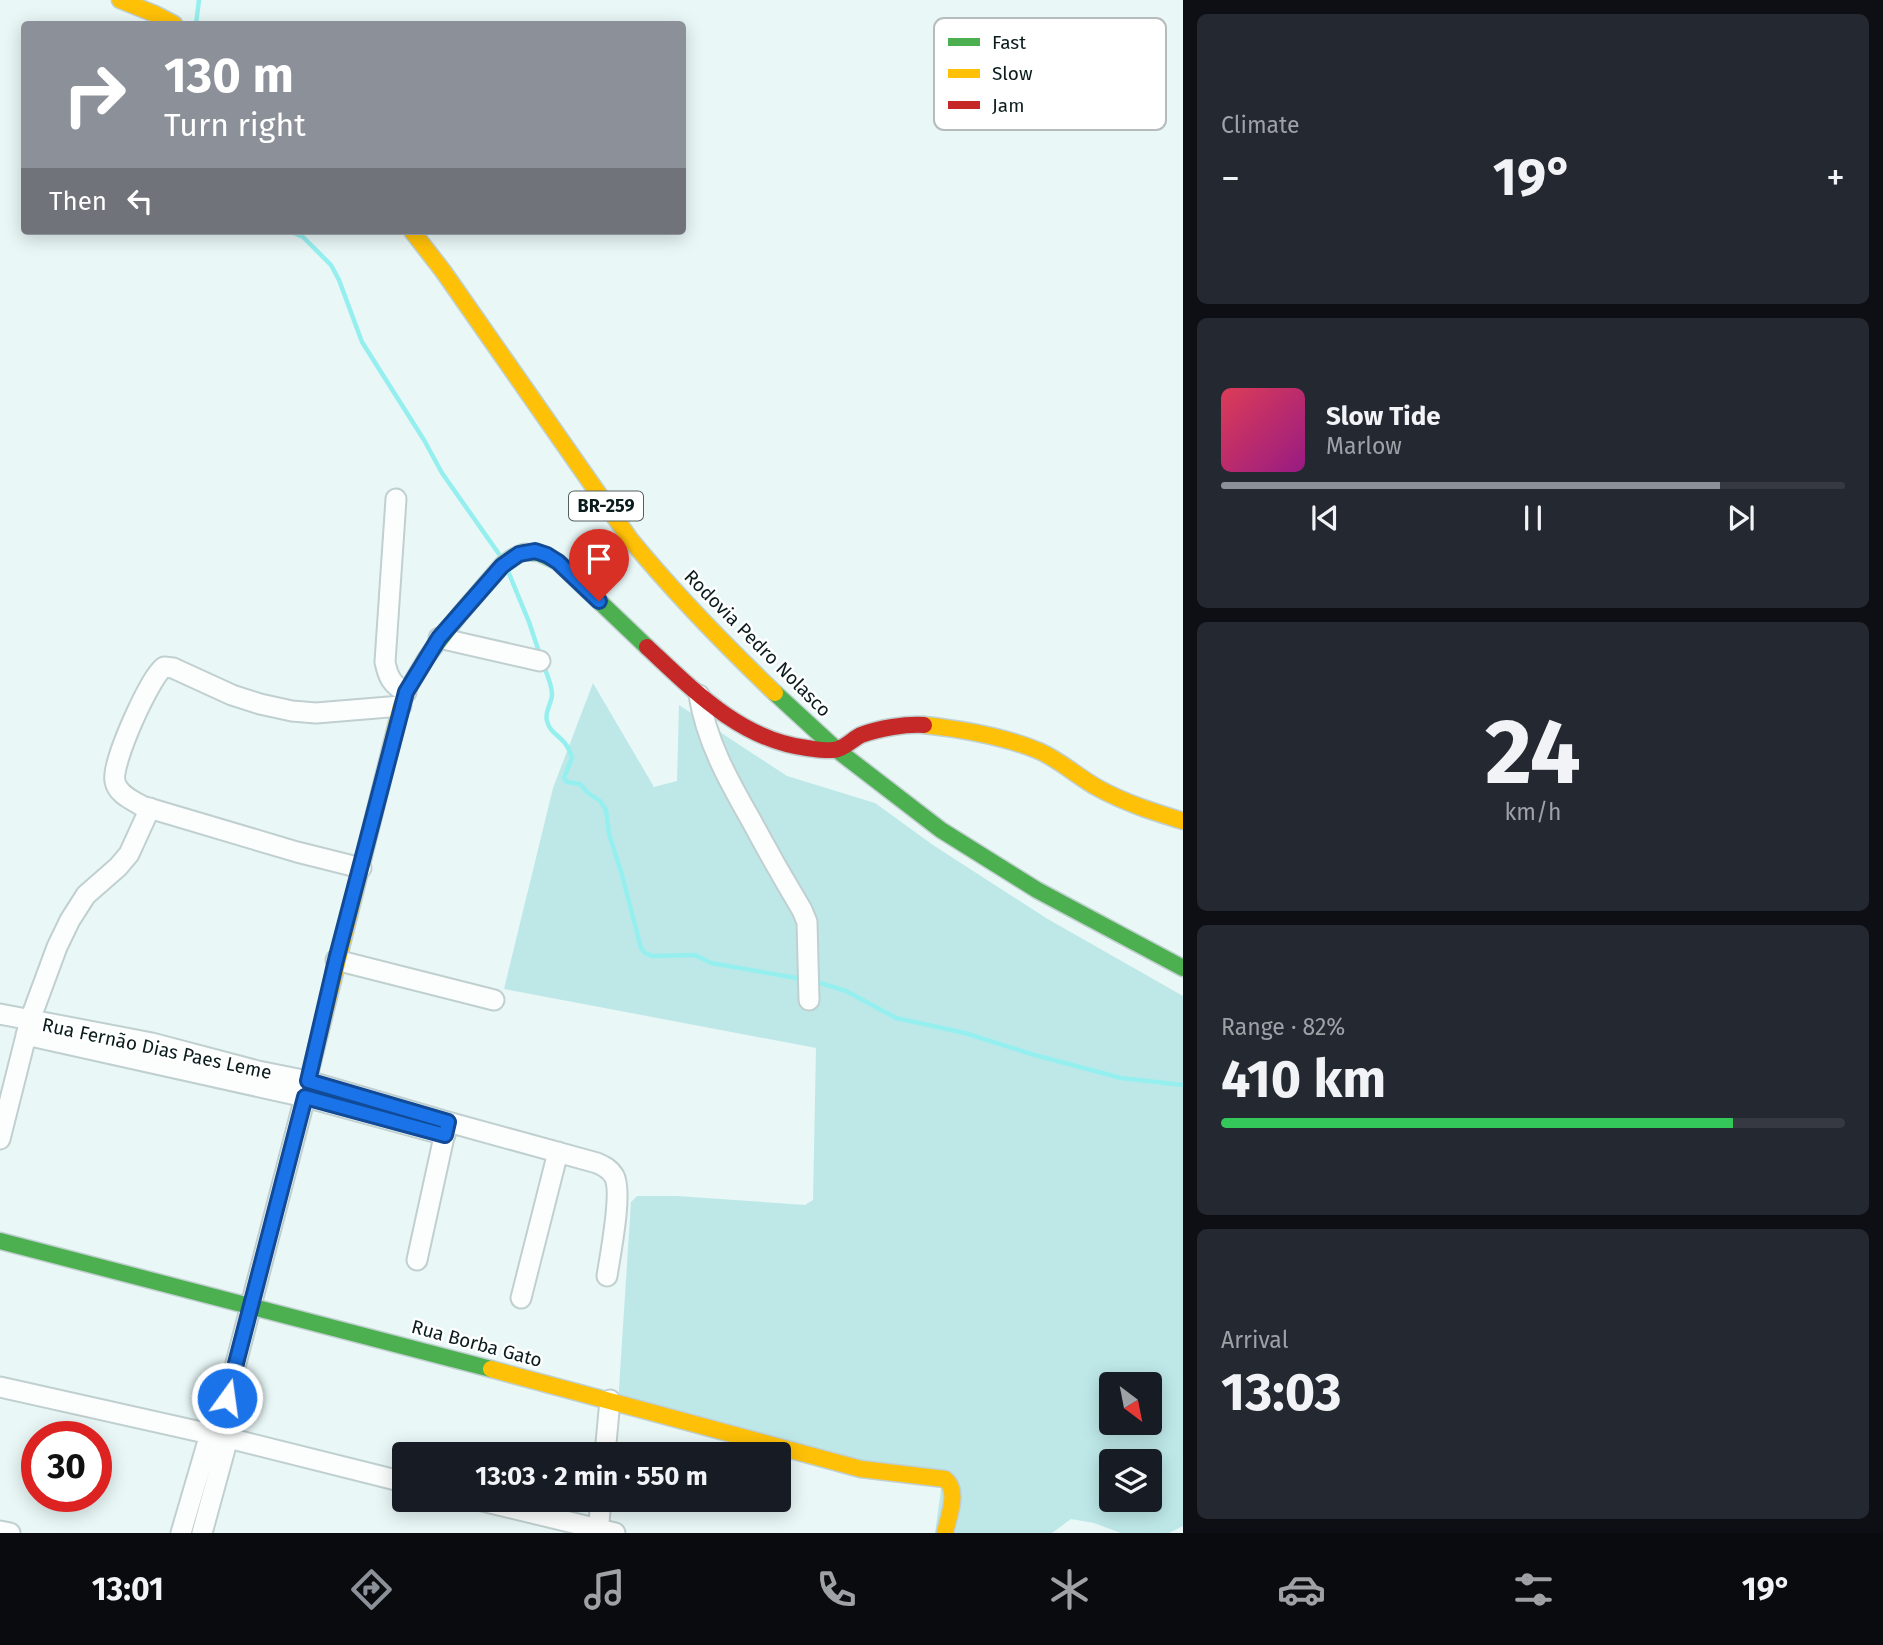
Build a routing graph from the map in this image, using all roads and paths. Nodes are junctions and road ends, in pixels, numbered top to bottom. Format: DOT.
graph roads {
  1 [pos="120,0"];
  2 [pos="168,21"];
  3 [pos="415,235"];
  4 [pos="396,499"];
  5 [pos="439,638"];
  6 [pos="540,661"];
  7 [pos="699,695"];
  8 [pos="403,699"];
  9 [pos="837,750"];
  10 [pos="150,808"];
  11 [pos="1183,821"];
  12 [pos="361,868"];
  13 [pos="336,960"];
  14 [pos="1183,968"];
  15 [pos="494,1000"];
  16 [pos="808,1000"];
  17 [pos="0,1014"];
  18 [pos="28,1028"];
  19 [pos="306,1089"];
  20 [pos="446,1129"];
  21 [pos="0,1139"];
  22 [pos="558,1152"];
  23 [pos="0,1241"];
  24 [pos="417,1260"];
  25 [pos="607,1276"];
  26 [pos="521,1298"];
  27 [pos="250,1305"];
  28 [pos="0,1387"];
  29 [pos="610,1400"];
  30 [pos="220,1431"];
  31 [pos="606,1442"];
  32 [pos="392,1479"];
  33 [pos="525,1512"];
  34 [pos="602,1512"];
  35 [pos="0,1531"];
  36 [pos="604,1532"];
  37 [pos="10,1533"];
  38 [pos="181,1533"];
  39 [pos="202,1533"];
  40 [pos="945,1533"];
  1 -- 2 [label="main road"];
  3 -- 9 [label="main road, Rodovia Pedro Nolasco / BR-259"];
  4 -- 8 [label="street"];
  5 -- 6 [label="street"];
  5 -- 7 [label="main road"];
  5 -- 8 [label="main road"];
  7 -- 9 [label="main road"];
  7 -- 16 [label="street"];
  8 -- 10 [label="street"];
  8 -- 12 [label="main road"];
  9 -- 11 [label="main road"];
  9 -- 14 [label="main road, Rodovia Pedro Nolasco / BR-259"];
  10 -- 12 [label="street"];
  10 -- 18 [label="street"];
  12 -- 13 [label="main road"];
  13 -- 15 [label="street"];
  13 -- 19 [label="main road"];
  17 -- 18 [label="street, Rua Fernão Dias Paes Leme"];
  18 -- 19 [label="street, Rua Fernão Dias Paes Leme"];
  18 -- 21 [label="street"];
  19 -- 20 [label="street, Rua Fernão Dias Paes Leme"];
  19 -- 27 [label="street"];
  20 -- 22 [label="street, Rua Fernão Dias Paes Leme"];
  20 -- 24 [label="street"];
  22 -- 25 [label="street, Rua Fernão Dias Paes Leme"];
  22 -- 26 [label="street"];
  23 -- 27 [label="main road, Rua Borba Gato"];
  27 -- 29 [label="main road, Rua Borba Gato"];
  27 -- 30 [label="street"];
  28 -- 30 [label="street"];
  29 -- 31 [label="street"];
  29 -- 40 [label="main road, Rua Borba Gato"];
  30 -- 32 [label="street"];
  30 -- 38 [label="street"];
  30 -- 39 [label="street"];
  33 -- 36 [label="street"];
  34 -- 36 [label="street"];
  35 -- 37 [label="street"];
}
